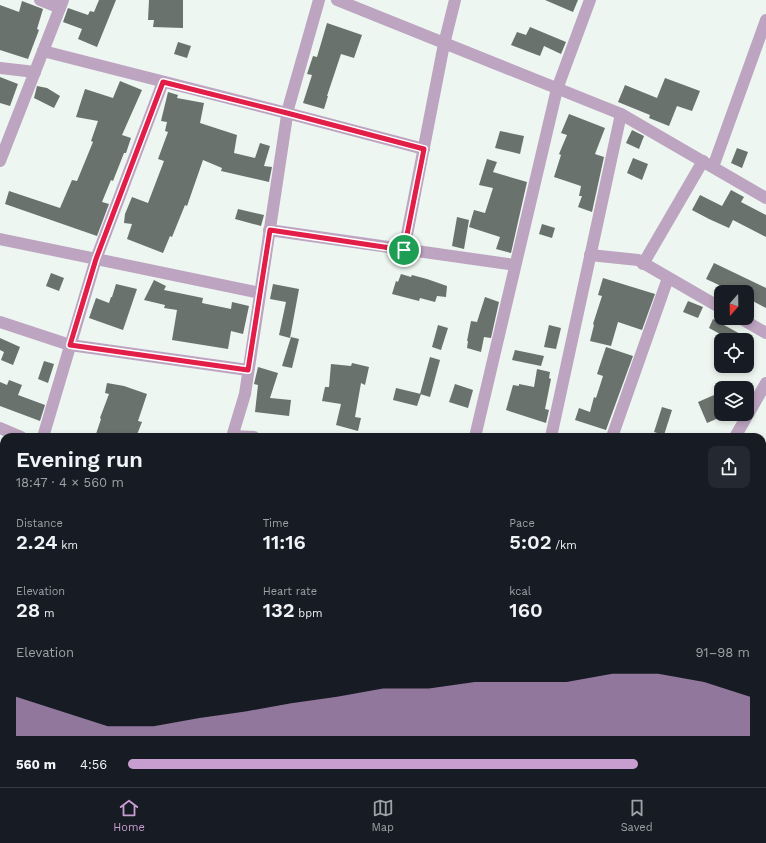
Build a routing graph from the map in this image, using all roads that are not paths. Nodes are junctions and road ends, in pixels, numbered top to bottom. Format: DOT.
graph roads {
  1 [pos="40,0"];
  2 [pos="319,0"];
  3 [pos="337,0"];
  4 [pos="455,0"];
  5 [pos="590,0"];
  6 [pos="61,4"];
  7 [pos="766,20"];
  8 [pos="763,37"];
  9 [pos="444,44"];
  10 [pos="43,52"];
  11 [pos="0,68"];
  12 [pos="35,72"];
  13 [pos="163,82"];
  14 [pos="557,90"];
  15 [pos="287,113"];
  16 [pos="621,114"];
  17 [pos="424,149"];
  18 [pos="0,161"];
  19 [pos="708,164"];
  20 [pos="766,198"];
  21 [pos="270,230"];
  22 [pos="0,239"];
  23 [pos="404,250"];
  24 [pos="590,255"];
  25 [pos="96,259"];
  26 [pos="643,264"];
  27 [pos="515,265"];
  28 [pos="668,278"];
  29 [pos="260,293"];
  30 [pos="714,304"];
  31 [pos="0,322"];
  32 [pos="752,325"];
  33 [pos="766,333"];
  34 [pos="70,345"];
  35 [pos="248,370"];
  36 [pos="766,383"];
  37 [pos="0,428"];
  38 [pos="12,433"];
  39 [pos="44,433"];
  40 [pos="233,433"];
  41 [pos="476,433"];
  42 [pos="552,433"];
  43 [pos="613,433"];
  44 [pos="737,433"];
  1 -- 6 [label="street"];
  2 -- 15 [label="street"];
  3 -- 9 [label="street"];
  4 -- 9 [label="street"];
  5 -- 14 [label="street"];
  6 -- 10 [label="street"];
  7 -- 8 [label="street"];
  8 -- 19 [label="street"];
  9 -- 14 [label="street"];
  9 -- 17 [label="street"];
  10 -- 12 [label="street"];
  10 -- 13 [label="street"];
  11 -- 12 [label="street"];
  12 -- 18 [label="street"];
  13 -- 15 [label="street"];
  13 -- 25 [label="street"];
  14 -- 16 [label="street"];
  14 -- 27 [label="street"];
  15 -- 17 [label="street"];
  15 -- 21 [label="street"];
  16 -- 19 [label="street"];
  16 -- 24 [label="street"];
  17 -- 23 [label="street"];
  19 -- 20 [label="street"];
  19 -- 26 [label="street"];
  21 -- 23 [label="street"];
  21 -- 29 [label="street"];
  22 -- 25 [label="street"];
  23 -- 27 [label="street"];
  24 -- 26 [label="street"];
  24 -- 42 [label="street"];
  25 -- 29 [label="street"];
  25 -- 34 [label="street"];
  26 -- 28 [label="street"];
  27 -- 41 [label="street"];
  28 -- 30 [label="street"];
  28 -- 43 [label="street"];
  29 -- 35 [label="street"];
  31 -- 34 [label="street"];
  32 -- 33 [label="street"];
  34 -- 35 [label="street"];
  34 -- 39 [label="street"];
  35 -- 40 [label="street"];
  36 -- 44 [label="street"];
  37 -- 38 [label="street"];
}
